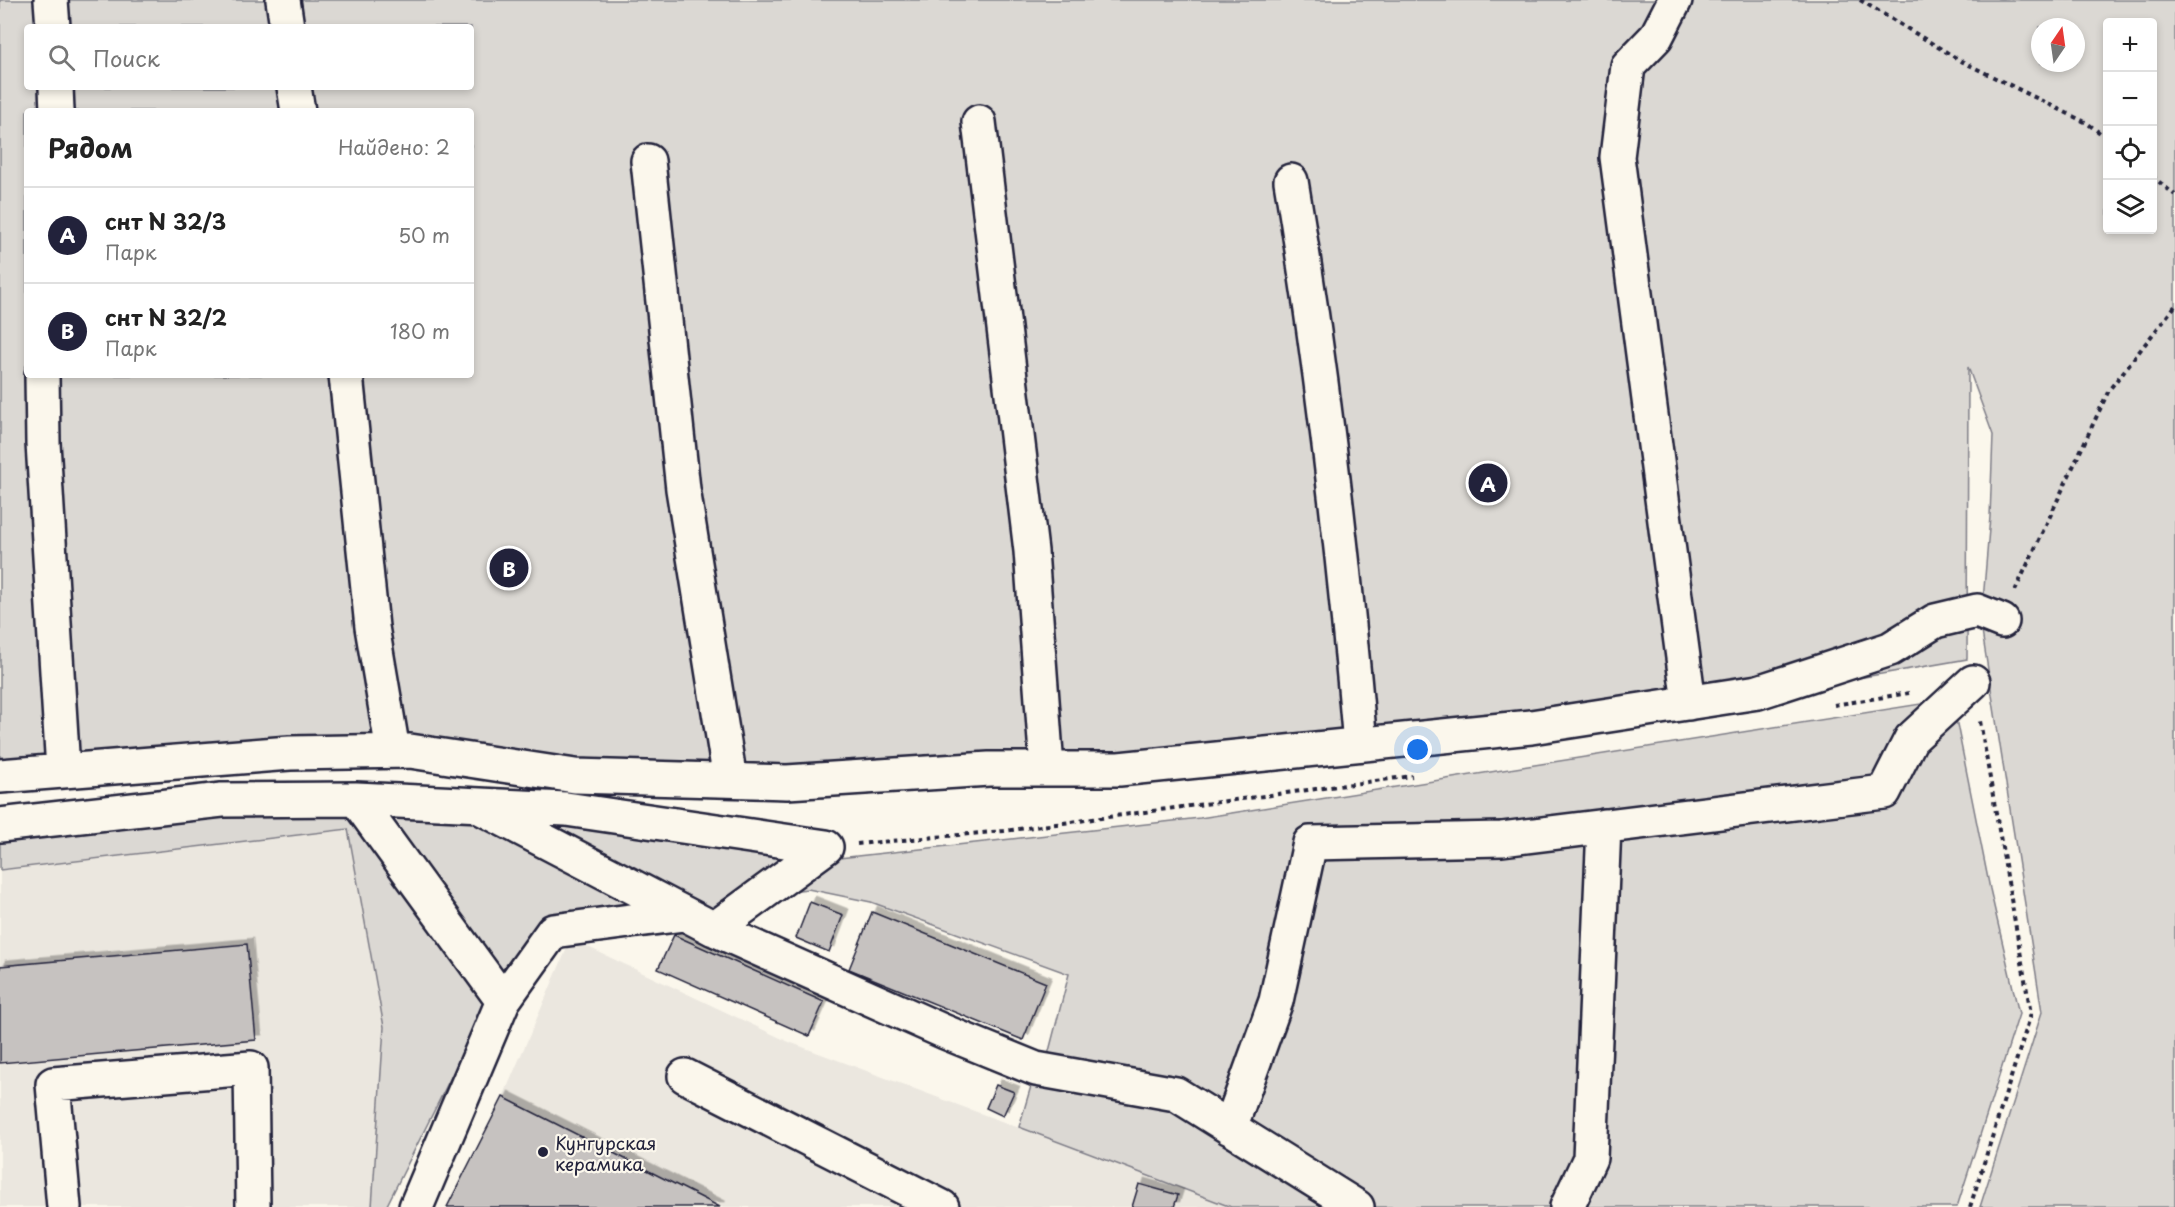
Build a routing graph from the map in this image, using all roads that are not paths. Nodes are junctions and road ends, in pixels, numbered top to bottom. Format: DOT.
graph roads {
  1 [pos="51,0"];
  2 [pos="283,0"];
  3 [pos="1675,0"];
  4 [pos="53,24"];
  5 [pos="287,24"];
  6 [pos="56,90"];
  7 [pos="294,90"];
  8 [pos="57,108"];
  9 [pos="298,108"];
  10 [pos="978,122"];
  11 [pos="648,161"];
  12 [pos="1292,181"];
  13 [pos="42,378"];
  14 [pos="346,378"];
  15 [pos="2002,621"];
  16 [pos="1973,682"];
  17 [pos="1689,703"];
  18 [pos="1360,744"];
  19 [pos="393,752"];
  20 [pos="1047,768"];
  21 [pos="63,770"];
  22 [pos="0,776"];
  23 [pos="729,780"];
  24 [pos="356,799"];
  25 [pos="476,805"];
  26 [pos="0,825"];
  27 [pos="1604,826"];
  28 [pos="684,914"];
  29 [pos="714,929"];
  30 [pos="502,1001"];
  31 [pos="685,1076"];
  32 [pos="1230,1128"];
  33 [pos="64,1207"];
  34 [pos="253,1207"];
  35 [pos="417,1207"];
  36 [pos="942,1207"];
  37 [pos="1357,1207"];
  38 [pos="1567,1207"];
  1 -- 4 [label="street"];
  2 -- 5 [label="street"];
  3 -- 17 [label="street"];
  6 -- 8 [label="street"];
  7 -- 9 [label="street"];
  10 -- 20 [label="street"];
  11 -- 23 [label="street"];
  12 -- 18 [label="street"];
  13 -- 21 [label="street"];
  14 -- 19 [label="street"];
  15 -- 17 [label="street"];
  16 -- 27 [label="street"];
  17 -- 18 [label="street"];
  18 -- 20 [label="street"];
  19 -- 21 [label="street"];
  19 -- 23 [label="street"];
  20 -- 23 [label="street"];
  21 -- 22 [label="street"];
  24 -- 25 [label="street"];
  24 -- 26 [label="street"];
  24 -- 30 [label="street"];
  25 -- 28 [label="street"];
  25 -- 29 [label="street"];
  27 -- 32 [label="street"];
  27 -- 38 [label="street"];
  28 -- 29 [label="street"];
  28 -- 30 [label="street"];
  29 -- 32 [label="street"];
  30 -- 35 [label="street"];
  31 -- 36 [label="street"];
  32 -- 37 [label="street"];
  33 -- 34 [label="street"];
}
